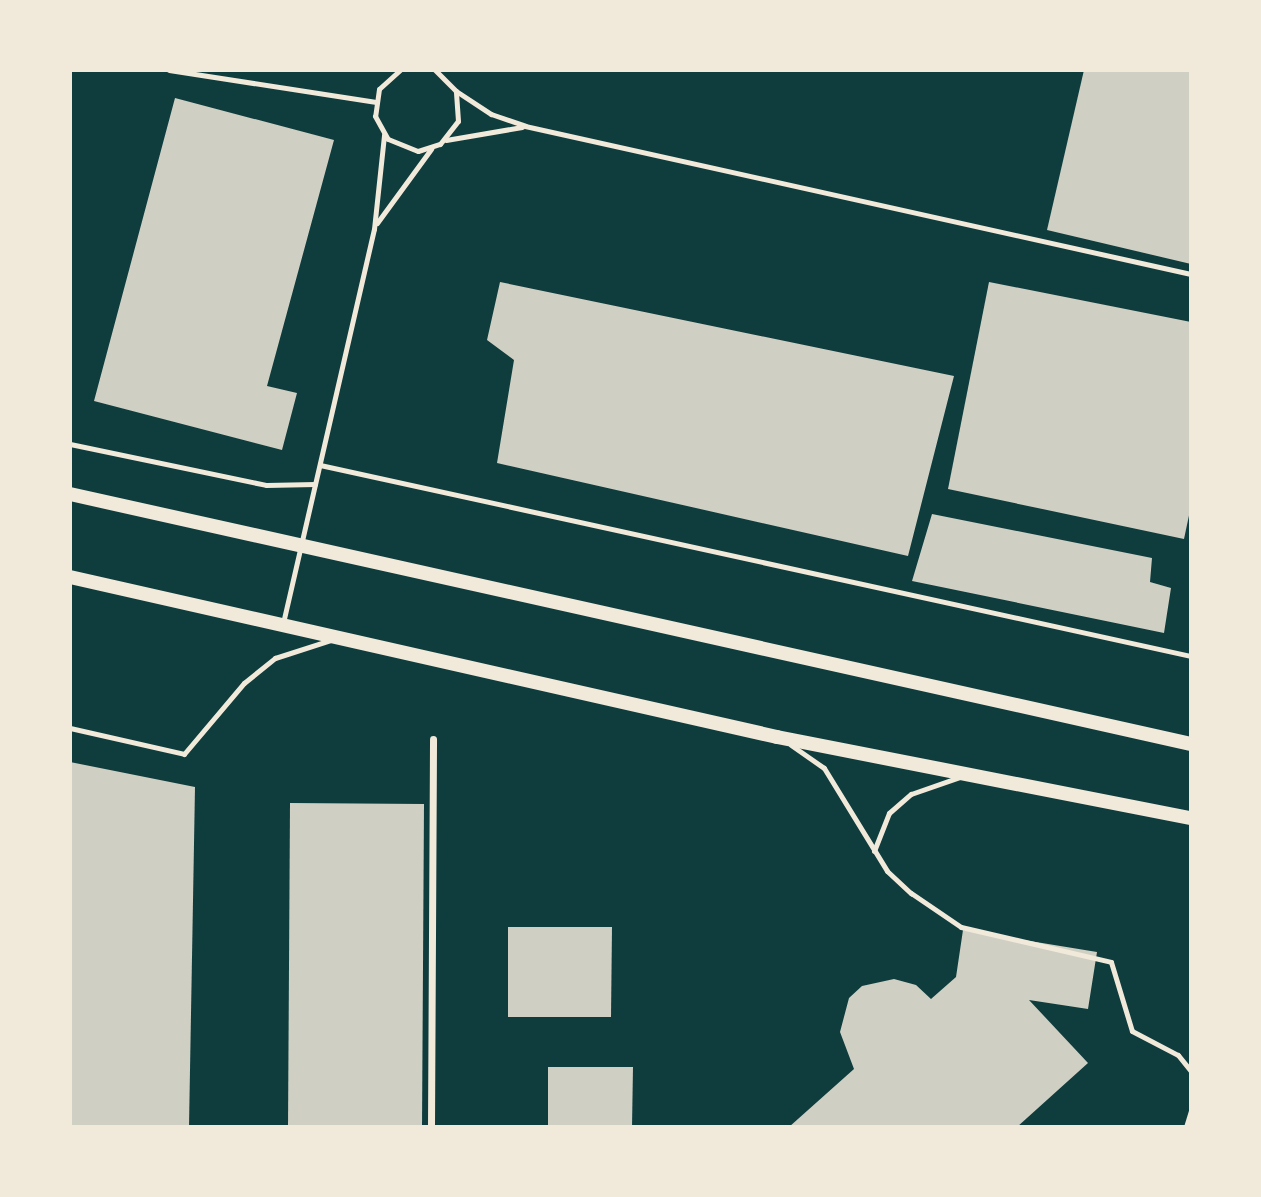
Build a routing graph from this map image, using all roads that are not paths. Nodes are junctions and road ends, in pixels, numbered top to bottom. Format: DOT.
graph roads {
  1 [pos="169,70"];
  2 [pos="399,70"];
  3 [pos="435,70"];
  4 [pos="447,70"];
  5 [pos="450,82"];
  6 [pos="456,92"];
  7 [pos="375,102"];
  8 [pos="525,126"];
  9 [pos="384,135"];
  10 [pos="444,141"];
  11 [pos="431,149"];
  12 [pos="374,229"];
  13 [pos="1191,274"];
  14 [pos="70,444"];
  15 [pos="320,465"];
  16 [pos="315,484"];
  17 [pos="70,494"];
  18 [pos="300,546"];
  19 [pos="70,577"];
  20 [pos="283,623"];
  21 [pos="343,636"];
  22 [pos="1191,656"];
  23 [pos="70,728"];
  24 [pos="777,737"];
  25 [pos="433,739"];
  26 [pos="1191,744"];
  27 [pos="964,776"];
  28 [pos="1191,818"];
  29 [pos="874,851"];
  30 [pos="1191,1071"];
  31 [pos="1191,1111"];
  32 [pos="431,1127"];
  33 [pos="1186,1127"];
  1 -- 7 [label="lane"];
  2 -- 7 [label="lane"];
  3 -- 5 [label="lane"];
  4 -- 5 [label="lane"];
  5 -- 6 [label="lane"];
  6 -- 8 [label="lane"];
  6 -- 10 [label="lane"];
  7 -- 9 [label="lane"];
  8 -- 10 [label="lane"];
  8 -- 13 [label="lane"];
  9 -- 11 [label="lane"];
  9 -- 12 [label="lane"];
  10 -- 11 [label="lane"];
  11 -- 12 [label="lane"];
  12 -- 15 [label="lane"];
  14 -- 16 [label="lane"];
  15 -- 16 [label="lane"];
  15 -- 22 [label="lane"];
  16 -- 18 [label="lane"];
  17 -- 18 [label="main road"];
  18 -- 20 [label="lane"];
  18 -- 26 [label="main road"];
  19 -- 20 [label="main road"];
  20 -- 21 [label="main road"];
  21 -- 23 [label="lane"];
  21 -- 24 [label="main road"];
  24 -- 27 [label="main road"];
  24 -- 29 [label="lane"];
  25 -- 32 [label="street"];
  27 -- 28 [label="main road"];
  27 -- 29 [label="lane"];
  29 -- 30 [label="lane"];
  31 -- 33 [label="lane"];
}
